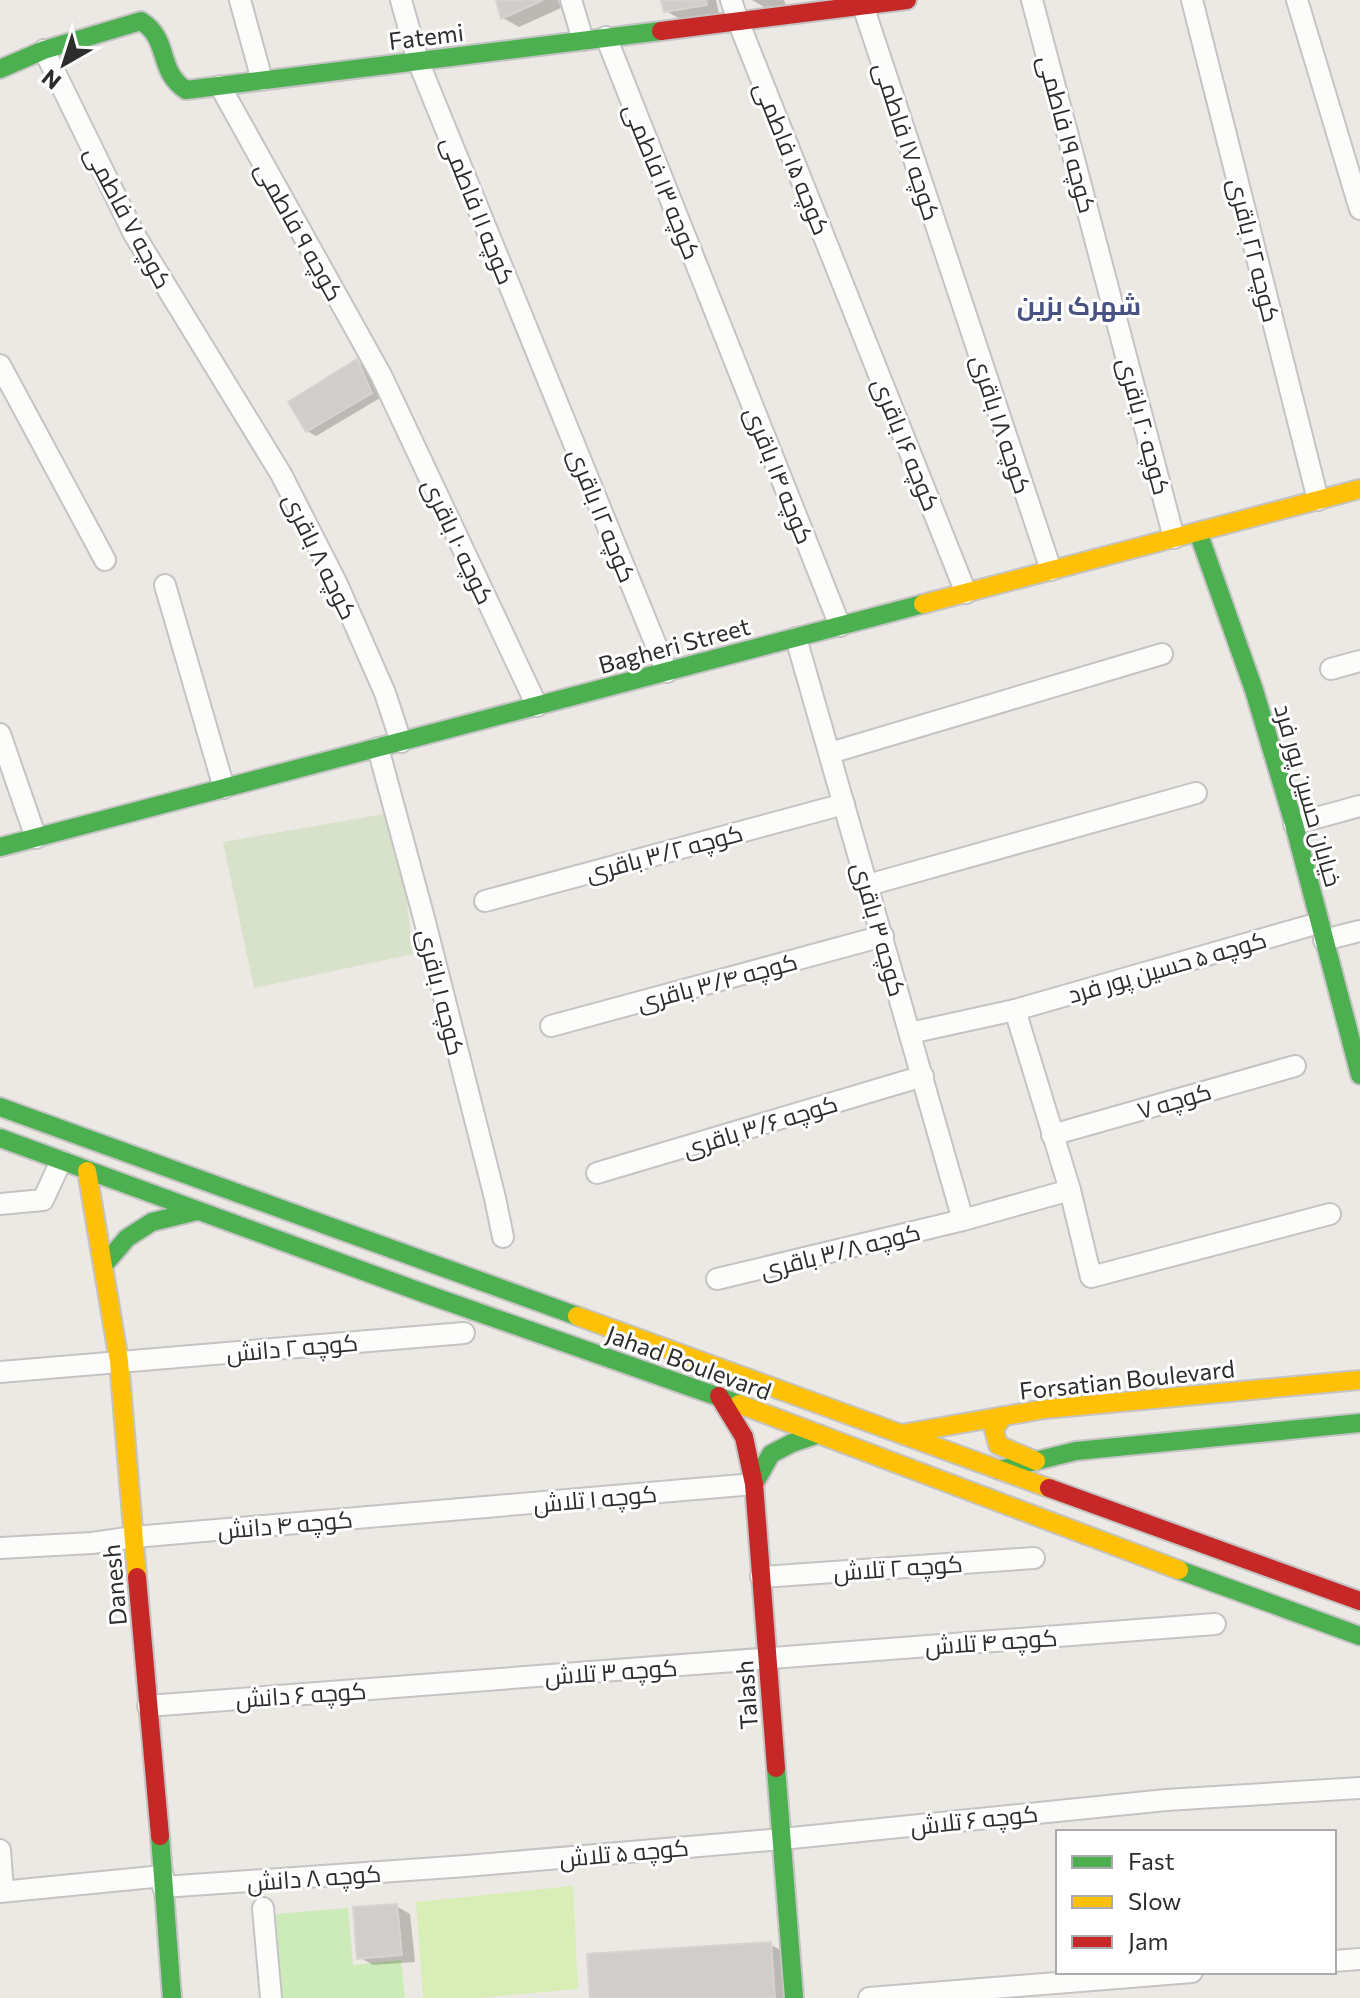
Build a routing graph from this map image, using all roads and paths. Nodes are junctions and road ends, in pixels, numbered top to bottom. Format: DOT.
graph roads {
  1 [pos="240,0"];
  2 [pos="401,0"];
  3 [pos="571,0"];
  4 [pos="731,0"];
  5 [pos="907,0"];
  6 [pos="1032,0"];
  7 [pos="1192,0"];
  8 [pos="1297,0"];
  9 [pos="862,3"];
  10 [pos="738,21"];
  11 [pos="606,37"];
  12 [pos="583,40"];
  13 [pos="44,50"];
  14 [pos="418,61"];
  15 [pos="0,69"];
  16 [pos="262,80"];
  17 [pos="220,86"];
  18 [pos="1360,209"];
  19 [pos="1103,268"];
  20 [pos="953,277"];
  21 [pos="847,294"];
  22 [pos="720,324"];
  23 [pos="539,358"];
  24 [pos="0,365"];
  25 [pos="381,375"];
  26 [pos="222,380"];
  27 [pos="1360,489"];
  28 [pos="1318,500"];
  29 [pos="1198,532"];
  30 [pos="1174,538"];
  31 [pos="105,560"];
  32 [pos="1051,570"];
  33 [pos="165,585"];
  34 [pos="966,593"];
  35 [pos="840,626"];
  36 [pos="796,638"];
  37 [pos="1162,654"];
  38 [pos="1360,661"];
  39 [pos="1331,669"];
  40 [pos="667,672"];
  41 [pos="537,706"];
  42 [pos="0,734"];
  43 [pos="401,742"];
  44 [pos="378,748"];
  45 [pos="830,753"];
  46 [pos="224,788"];
  47 [pos="1196,793"];
  48 [pos="844,804"];
  49 [pos="1360,806"];
  50 [pos="1294,824"];
  51 [pos="36,838"];
  52 [pos="0,847"];
  53 [pos="868,885"];
  54 [pos="485,901"];
  55 [pos="1321,931"];
  56 [pos="1360,931"];
  57 [pos="883,936"];
  58 [pos="1015,1010"];
  59 [pos="551,1026"];
  60 [pos="910,1033"];
  61 [pos="1355,1038"];
  62 [pos="1295,1066"];
  63 [pos="1360,1075"];
  64 [pos="923,1076"];
  65 [pos="0,1107"];
  66 [pos="1052,1135"];
  67 [pos="0,1138"];
  68 [pos="61,1161"];
  69 [pos="87,1171"];
  70 [pos="597,1173"];
  71 [pos="1070,1190"];
  72 [pos="0,1204"];
  73 [pos="197,1211"];
  74 [pos="1330,1214"];
  75 [pos="963,1220"];
  76 [pos="503,1237"];
  77 [pos="103,1266"];
  78 [pos="717,1279"];
  79 [pos="464,1333"];
  80 [pos="119,1361"];
  81 [pos="0,1372"];
  82 [pos="1360,1380"];
  83 [pos="719,1396"];
  84 [pos="1003,1416"];
  85 [pos="1360,1423"];
  86 [pos="819,1434"];
  87 [pos="900,1434"];
  88 [pos="1036,1461"];
  89 [pos="999,1470"];
  90 [pos="754,1484"];
  91 [pos="435,1511"];
  92 [pos="1146,1524"];
  93 [pos="134,1537"];
  94 [pos="0,1548"];
  95 [pos="1135,1553"];
  96 [pos="1034,1558"];
  97 [pos="761,1577"];
  98 [pos="1360,1601"];
  99 [pos="1215,1624"];
  100 [pos="1360,1636"];
  101 [pos="767,1659"];
  102 [pos="454,1683"];
  103 [pos="148,1706"];
  104 [pos="1360,1788"];
  105 [pos="782,1839"];
  106 [pos="0,1850"];
  107 [pos="466,1866"];
  108 [pos="163,1881"];
  109 [pos="2,1892"];
  110 [pos="263,1908"];
  111 [pos="1360,1959"];
  112 [pos="1336,1961"];
  113 [pos="1172,1974"];
  114 [pos="172,1998"];
  115 [pos="271,1998"];
  116 [pos="794,1998"];
  117 [pos="869,1998"];
  1 -- 16 [label="street"];
  2 -- 14 [label="street, کوچه ۱۱ فاطمی"];
  3 -- 12 [label="street"];
  4 -- 10 [label="street, کوچه ۱۵ فاطمی"];
  5 -- 9 [label="street, Fatemi"];
  6 -- 19 [label="street, کوچه ۱۹ فاطمی"];
  7 -- 28 [label="street, کوچه ۲۲ باقری"];
  8 -- 18 [label="street"];
  9 -- 10 [label="street, Fatemi"];
  9 -- 20 [label="street, کوچه ۱۷ فاطمی"];
  10 -- 11 [label="street, Fatemi"];
  10 -- 21 [label="street, کوچه ۱۵ فاطمی"];
  11 -- 12 [label="street, Fatemi"];
  11 -- 22 [label="street, کوچه ۱۳ فاطمی"];
  12 -- 14 [label="street, Fatemi"];
  13 -- 15 [label="street, Fatemi"];
  13 -- 17 [label="street, Fatemi"];
  13 -- 26 [label="street, کوچه ۷ فاطمی"];
  14 -- 16 [label="street, Fatemi"];
  14 -- 23 [label="street, کوچه ۱۱ فاطمی"];
  16 -- 17 [label="street, Fatemi"];
  17 -- 25 [label="street, کوچه ۹ فاطمی"];
  19 -- 30 [label="street, کوچه ۲۰ باقری"];
  20 -- 32 [label="street, کوچه ۱۸ باقری"];
  21 -- 34 [label="street, کوچه ۱۶ باقری"];
  22 -- 35 [label="street, کوچه ۱۴ باقری"];
  23 -- 40 [label="street, کوچه ۱۲ باقری"];
  24 -- 31 [label="street"];
  25 -- 41 [label="street, کوچه ۱۰ باقری"];
  26 -- 43 [label="street, کوچه ۸ باقری"];
  27 -- 28 [label="street, Bagheri Street"];
  28 -- 29 [label="street, Bagheri Street"];
  29 -- 30 [label="street, Bagheri Street"];
  29 -- 50 [label="street, خیابان حسین پور فرد"];
  30 -- 32 [label="street, Bagheri Street"];
  32 -- 34 [label="street, Bagheri Street"];
  33 -- 46 [label="street"];
  34 -- 35 [label="street, Bagheri Street"];
  35 -- 36 [label="street, Bagheri Street"];
  36 -- 40 [label="street, Bagheri Street"];
  36 -- 45 [label="street, کوچه ۳ باقری"];
  37 -- 45 [label="street"];
  38 -- 39 [label="street"];
  40 -- 41 [label="street, Bagheri Street"];
  41 -- 43 [label="street, Bagheri Street"];
  42 -- 51 [label="street"];
  43 -- 44 [label="street, Bagheri Street"];
  44 -- 46 [label="street, Bagheri Street"];
  44 -- 76 [label="street, کوچه ۱ باقری"];
  45 -- 48 [label="street, کوچه ۳ باقری"];
  46 -- 51 [label="street, Bagheri Street"];
  47 -- 53 [label="street"];
  48 -- 53 [label="street, کوچه ۳ باقری"];
  48 -- 54 [label="street, کوچه ۳/۲ باقری"];
  49 -- 50 [label="street"];
  50 -- 55 [label="street, خیابان حسین پور فرد"];
  51 -- 52 [label="street, Bagheri Street"];
  53 -- 57 [label="street, کوچه ۳ باقری"];
  55 -- 56 [label="street, کوچه ۵ حسین پور فرد"];
  55 -- 58 [label="street, کوچه ۵ حسین پور فرد"];
  55 -- 61 [label="street, خیابان حسین پور فرد"];
  57 -- 59 [label="street, کوچه ۳/۴ باقری"];
  57 -- 60 [label="street, کوچه ۳ باقری"];
  58 -- 60 [label="street, کوچه ۵ حسین پور فرد"];
  58 -- 66 [label="street"];
  60 -- 64 [label="street, کوچه ۳ باقری"];
  61 -- 63 [label="street, خیابان حسین پور فرد"];
  62 -- 66 [label="street, کوچه ۷"];
  64 -- 70 [label="street, کوچه ۳/۶ باقری"];
  64 -- 75 [label="street, کوچه ۳ باقری"];
  65 -- 87 [label="street, Jahad Boulevard"];
  66 -- 71 [label="street"];
  67 -- 68 [label="street, Jahad Boulevard"];
  68 -- 69 [label="street, Jahad Boulevard"];
  68 -- 72 [label="street"];
  69 -- 73 [label="street, Jahad Boulevard"];
  69 -- 77 [label="street, Danesh"];
  71 -- 74 [label="street"];
  71 -- 75 [label="street, کوچه ۳/۸ باقری"];
  73 -- 77 [label="street"];
  73 -- 83 [label="street, Jahad Boulevard"];
  75 -- 78 [label="street, کوچه ۳/۸ باقری"];
  77 -- 80 [label="street, Danesh"];
  79 -- 80 [label="street, کوچه ۲ دانش"];
  80 -- 81 [label="street, کوچه ۲ دانش"];
  80 -- 93 [label="street, Danesh"];
  82 -- 84 [label="street, Forsatian Boulevard"];
  83 -- 86 [label="street, Jahad Boulevard"];
  83 -- 90 [label="street, Talash"];
  84 -- 87 [label="street, Forsatian Boulevard"];
  84 -- 88 [label="street"];
  85 -- 88 [label="street"];
  86 -- 90 [label="street"];
  86 -- 95 [label="street, Jahad Boulevard"];
  87 -- 89 [label="street, Jahad Boulevard"];
  88 -- 89 [label="street"];
  89 -- 92 [label="street, Jahad Boulevard"];
  90 -- 91 [label="street, کوچه ۱ تلاش"];
  90 -- 97 [label="street, Talash"];
  91 -- 93 [label="street, کوچه ۴ دانش"];
  92 -- 95 [label="street"];
  92 -- 98 [label="street, Jahad Boulevard"];
  93 -- 94 [label="street, کوچه ۴ دانش"];
  93 -- 103 [label="street, Danesh"];
  95 -- 100 [label="street, Jahad Boulevard"];
  96 -- 97 [label="street, کوچه ۲ تلاش"];
  97 -- 101 [label="street, Talash"];
  99 -- 101 [label="street, کوچه ۴ تلاش"];
  101 -- 102 [label="street, کوچه ۳ تلاش"];
  101 -- 105 [label="street, Talash"];
  102 -- 103 [label="street, کوچه ۶ دانش"];
  103 -- 108 [label="street, Danesh"];
  104 -- 105 [label="street, کوچه ۶ تلاش"];
  105 -- 107 [label="street, کوچه ۵ تلاش"];
  105 -- 116 [label="street, Talash"];
  106 -- 109 [label="street"];
  107 -- 108 [label="street, کوچه ۸ دانش"];
  108 -- 109 [label="street, کوچه ۸ دانش"];
  108 -- 114 [label="street, Danesh"];
  110 -- 115 [label="street"];
  111 -- 112 [label="street"];
  113 -- 117 [label="street"];
}
